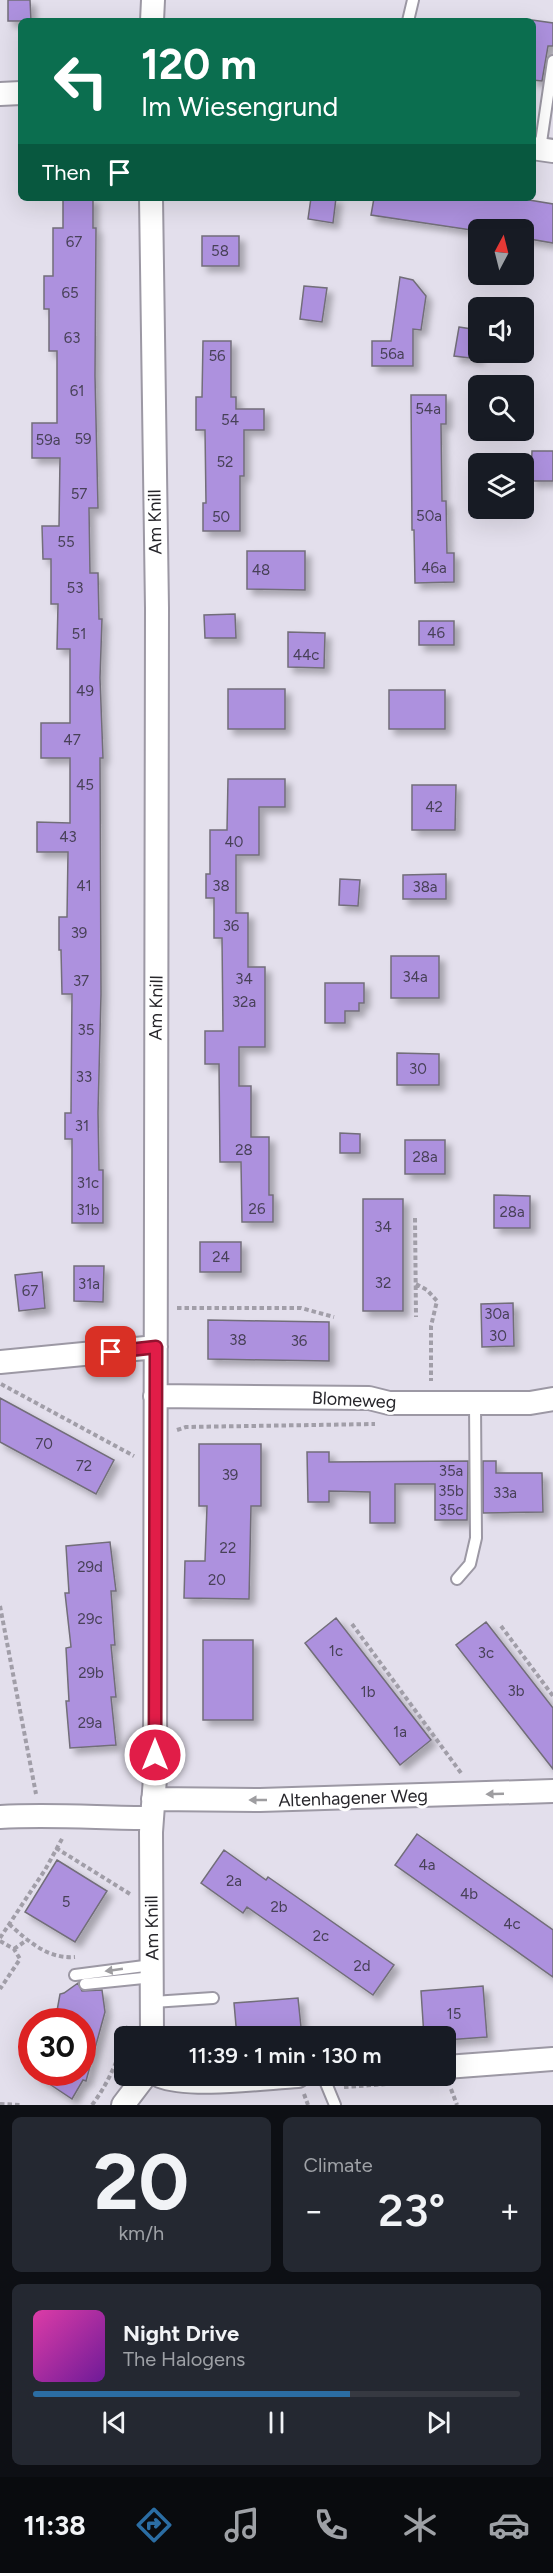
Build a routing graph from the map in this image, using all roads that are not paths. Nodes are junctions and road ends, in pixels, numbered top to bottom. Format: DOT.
graph roads {
  1 [pos="153,0"];
  2 [pos="413,0"];
  3 [pos="152,18"];
  4 [pos="409,18"];
  5 [pos="553,61"];
  6 [pos="18,93"];
  7 [pos="0,94"];
  8 [pos="542,149"];
  9 [pos="151,201"];
  10 [pos="156,1347"];
  11 [pos="0,1362"];
  12 [pos="155,1396"];
  13 [pos="553,1399"];
  14 [pos="475,1403"];
  15 [pos="457,1579"];
  16 [pos="553,1791"];
  17 [pos="152,1809"];
  18 [pos="0,1817"];
  19 [pos="153,1971"];
  20 [pos="75,1975"];
  21 [pos="85,1984"];
  22 [pos="213,1998"];
  23 [pos="153,2002"];
  24 [pos="152,2026"];
  25 [pos="553,2059"];
  26 [pos="456,2074"];
  27 [pos="137,2086"];
  28 [pos="327,2086"];
  29 [pos="123,2105"];
  30 [pos="336,2105"];
  1 -- 3 [label="street"];
  2 -- 4 [label="lane"];
  5 -- 8 [label="lane"];
  6 -- 7 [label="street"];
  9 -- 10 [label="street, Am Knill"];
  10 -- 11 [label="street"];
  10 -- 12 [label="street, Am Knill"];
  12 -- 14 [label="street, Blomeweg"];
  12 -- 17 [label="street, Am Knill"];
  13 -- 14 [label="street, Blomeweg"];
  14 -- 15 [label="lane"];
  16 -- 17 [label="street, Altenhagener Weg, one-way"];
  17 -- 18 [label="street"];
  17 -- 19 [label="street, Am Knill"];
  19 -- 20 [label="lane, one-way"];
  19 -- 21 [label="lane"];
  19 -- 23 [label="street, Am Knill"];
  22 -- 23 [label="lane"];
  23 -- 24 [label="street, Am Knill"];
  25 -- 26 [label="street"];
  27 -- 29 [label="street"];
  28 -- 30 [label="lane"];
}
